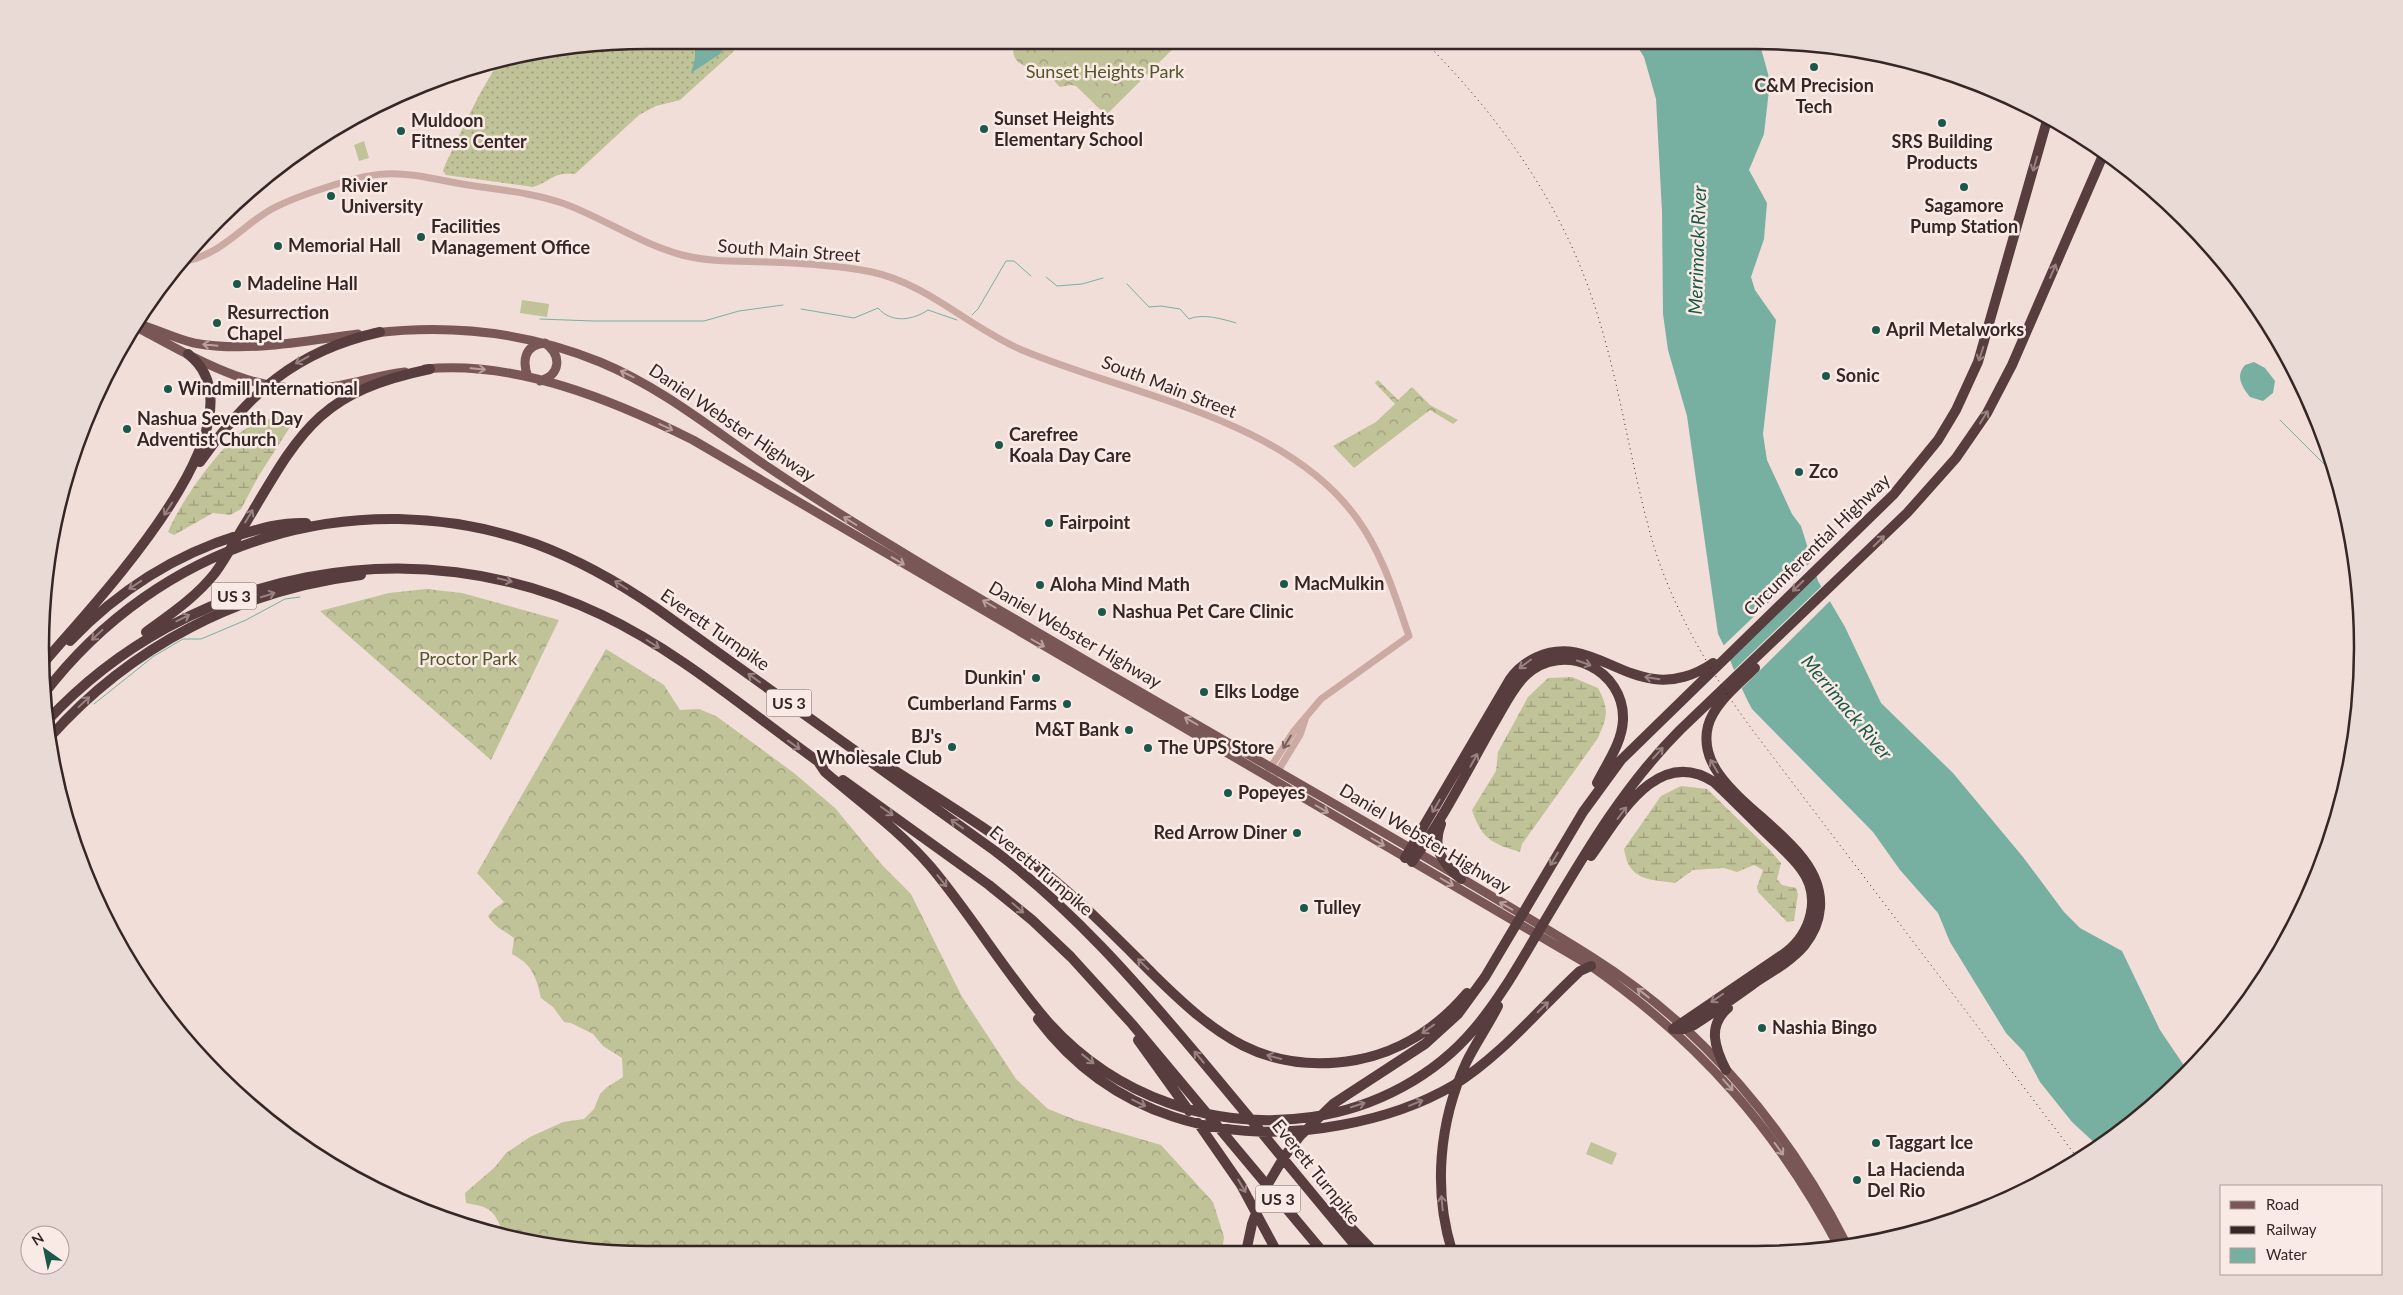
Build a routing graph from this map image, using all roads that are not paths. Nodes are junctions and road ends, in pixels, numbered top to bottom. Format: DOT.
graph roads {
  1 [pos="2046,124"];
  2 [pos="2101,159"];
  3 [pos="191,260"];
  4 [pos="142,328"];
  5 [pos="380,332"];
  6 [pos="155,334"];
  7 [pos="545,343"];
  8 [pos="188,354"];
  9 [pos="430,369"];
  10 [pos="528,378"];
  11 [pos="540,381"];
  12 [pos="182,487"];
  13 [pos="320,524"];
  14 [pos="457,572"];
  15 [pos="1844,574"];
  16 [pos="1750,632"];
  17 [pos="49,656"];
  18 [pos="49,665"];
  19 [pos="50,686"];
  20 [pos="79,689"];
  21 [pos="789,703"];
  22 [pos="53,715"];
  23 [pos="55,732"];
  24 [pos="819,763"];
  25 [pos="1275,769"];
  26 [pos="1269,778"];
  27 [pos="1463,780"];
  28 [pos="1574,825"];
  29 [pos="1415,851"];
  30 [pos="1408,860"];
  31 [pos="1461,879"];
  32 [pos="1552,909"];
  33 [pos="1506,940"];
  34 [pos="988,943"];
  35 [pos="1526,952"];
  36 [pos="1792,958"];
  37 [pos="1591,966"];
  38 [pos="1096,982"];
  39 [pos="1680,1027"];
  40 [pos="1726,1070"];
  41 [pos="1275,1148"];
  42 [pos="1844,1239"];
  43 [pos="1835,1241"];
  44 [pos="1248,1246"];
  45 [pos="1274,1246"];
  46 [pos="1317,1246"];
  47 [pos="1356,1246"];
  48 [pos="1368,1246"];
  49 [pos="1451,1246"];
  1 -- 16 [label="highway, Circumferential Highway, one-way"];
  15 -- 2 [label="highway, one-way"];
  3 -- 25 [label="street, South Main Street"];
  4 -- 6 [label="main road"];
  5 -- 6 [label="main road, Daniel Webster Highway, one-way"];
  5 -- 7 [label="main road, Daniel Webster Highway"];
  5 -- 12 [label="highway, one-way"];
  6 -- 8 [label="main road, Daniel Webster Highway"];
  7 -- 10 [label="main road"];
  7 -- 11 [label="main road"];
  25 -- 7 [label="main road, Daniel Webster Highway, one-way"];
  8 -- 9 [label="main road, Daniel Webster Highway"];
  8 -- 12 [label="highway"];
  9 -- 10 [label="main road, Daniel Webster Highway, one-way"];
  20 -- 9 [label="highway, one-way"];
  10 -- 11 [label="main road, Daniel Webster Highway"];
  11 -- 26 [label="main road, Daniel Webster Highway, one-way"];
  12 -- 17 [label="highway, one-way"];
  13 -- 18 [label="highway, one-way"];
  13 -- 19 [label="highway, Everett Turnpike / US 3, one-way"];
  21 -- 13 [label="highway, Everett Turnpike / US 3, one-way"];
  20 -- 14 [label="highway, US 3, one-way"];
  23 -- 14 [label="highway, one-way"];
  14 -- 24 [label="highway, US 3, one-way"];
  32 -- 15 [label="highway, one-way"];
  36 -- 15 [label="highway, one-way"];
  16 -- 28 [label="highway, Circumferential Highway"];
  16 -- 29 [label="highway, one-way"];
  20 -- 22 [label="highway, US 3"];
  33 -- 21 [label="highway, one-way"];
  41 -- 21 [label="highway, Everett Turnpike / US 3, one-way"];
  24 -- 34 [label="highway, one-way"];
  24 -- 38 [label="highway, US 3, one-way"];
  25 -- 26 [label="street"];
  25 -- 29 [label="main road, Daniel Webster Highway"];
  26 -- 30 [label="main road, Daniel Webster Highway, one-way"];
  27 -- 28 [label="highway, one-way"];
  27 -- 29 [label="highway"];
  27 -- 31 [label="highway"];
  28 -- 33 [label="highway, Circumferential Highway, one-way"];
  29 -- 30 [label="highway"];
  29 -- 31 [label="main road, Daniel Webster Highway"];
  30 -- 37 [label="main road, Daniel Webster Highway, one-way"];
  39 -- 31 [label="main road, Daniel Webster Highway, one-way"];
  32 -- 35 [label="highway"];
  32 -- 39 [label="highway, one-way"];
  33 -- 44 [label="highway"];
  34 -- 35 [label="highway, one-way"];
  34 -- 37 [label="highway, one-way"];
  49 -- 35 [label="highway, one-way"];
  36 -- 39 [label="highway"];
  36 -- 40 [label="highway"];
  37 -- 39 [label="main road, Daniel Webster Highway"];
  38 -- 45 [label="highway, one-way"];
  38 -- 46 [label="highway, US 3"];
  39 -- 40 [label="main road, Daniel Webster Highway"];
  39 -- 43 [label="main road, Daniel Webster Highway, one-way"];
  40 -- 42 [label="main road, Daniel Webster Highway"];
  41 -- 47 [label="highway, Everett Turnpike / US 3"];
  41 -- 48 [label="highway"];
}
